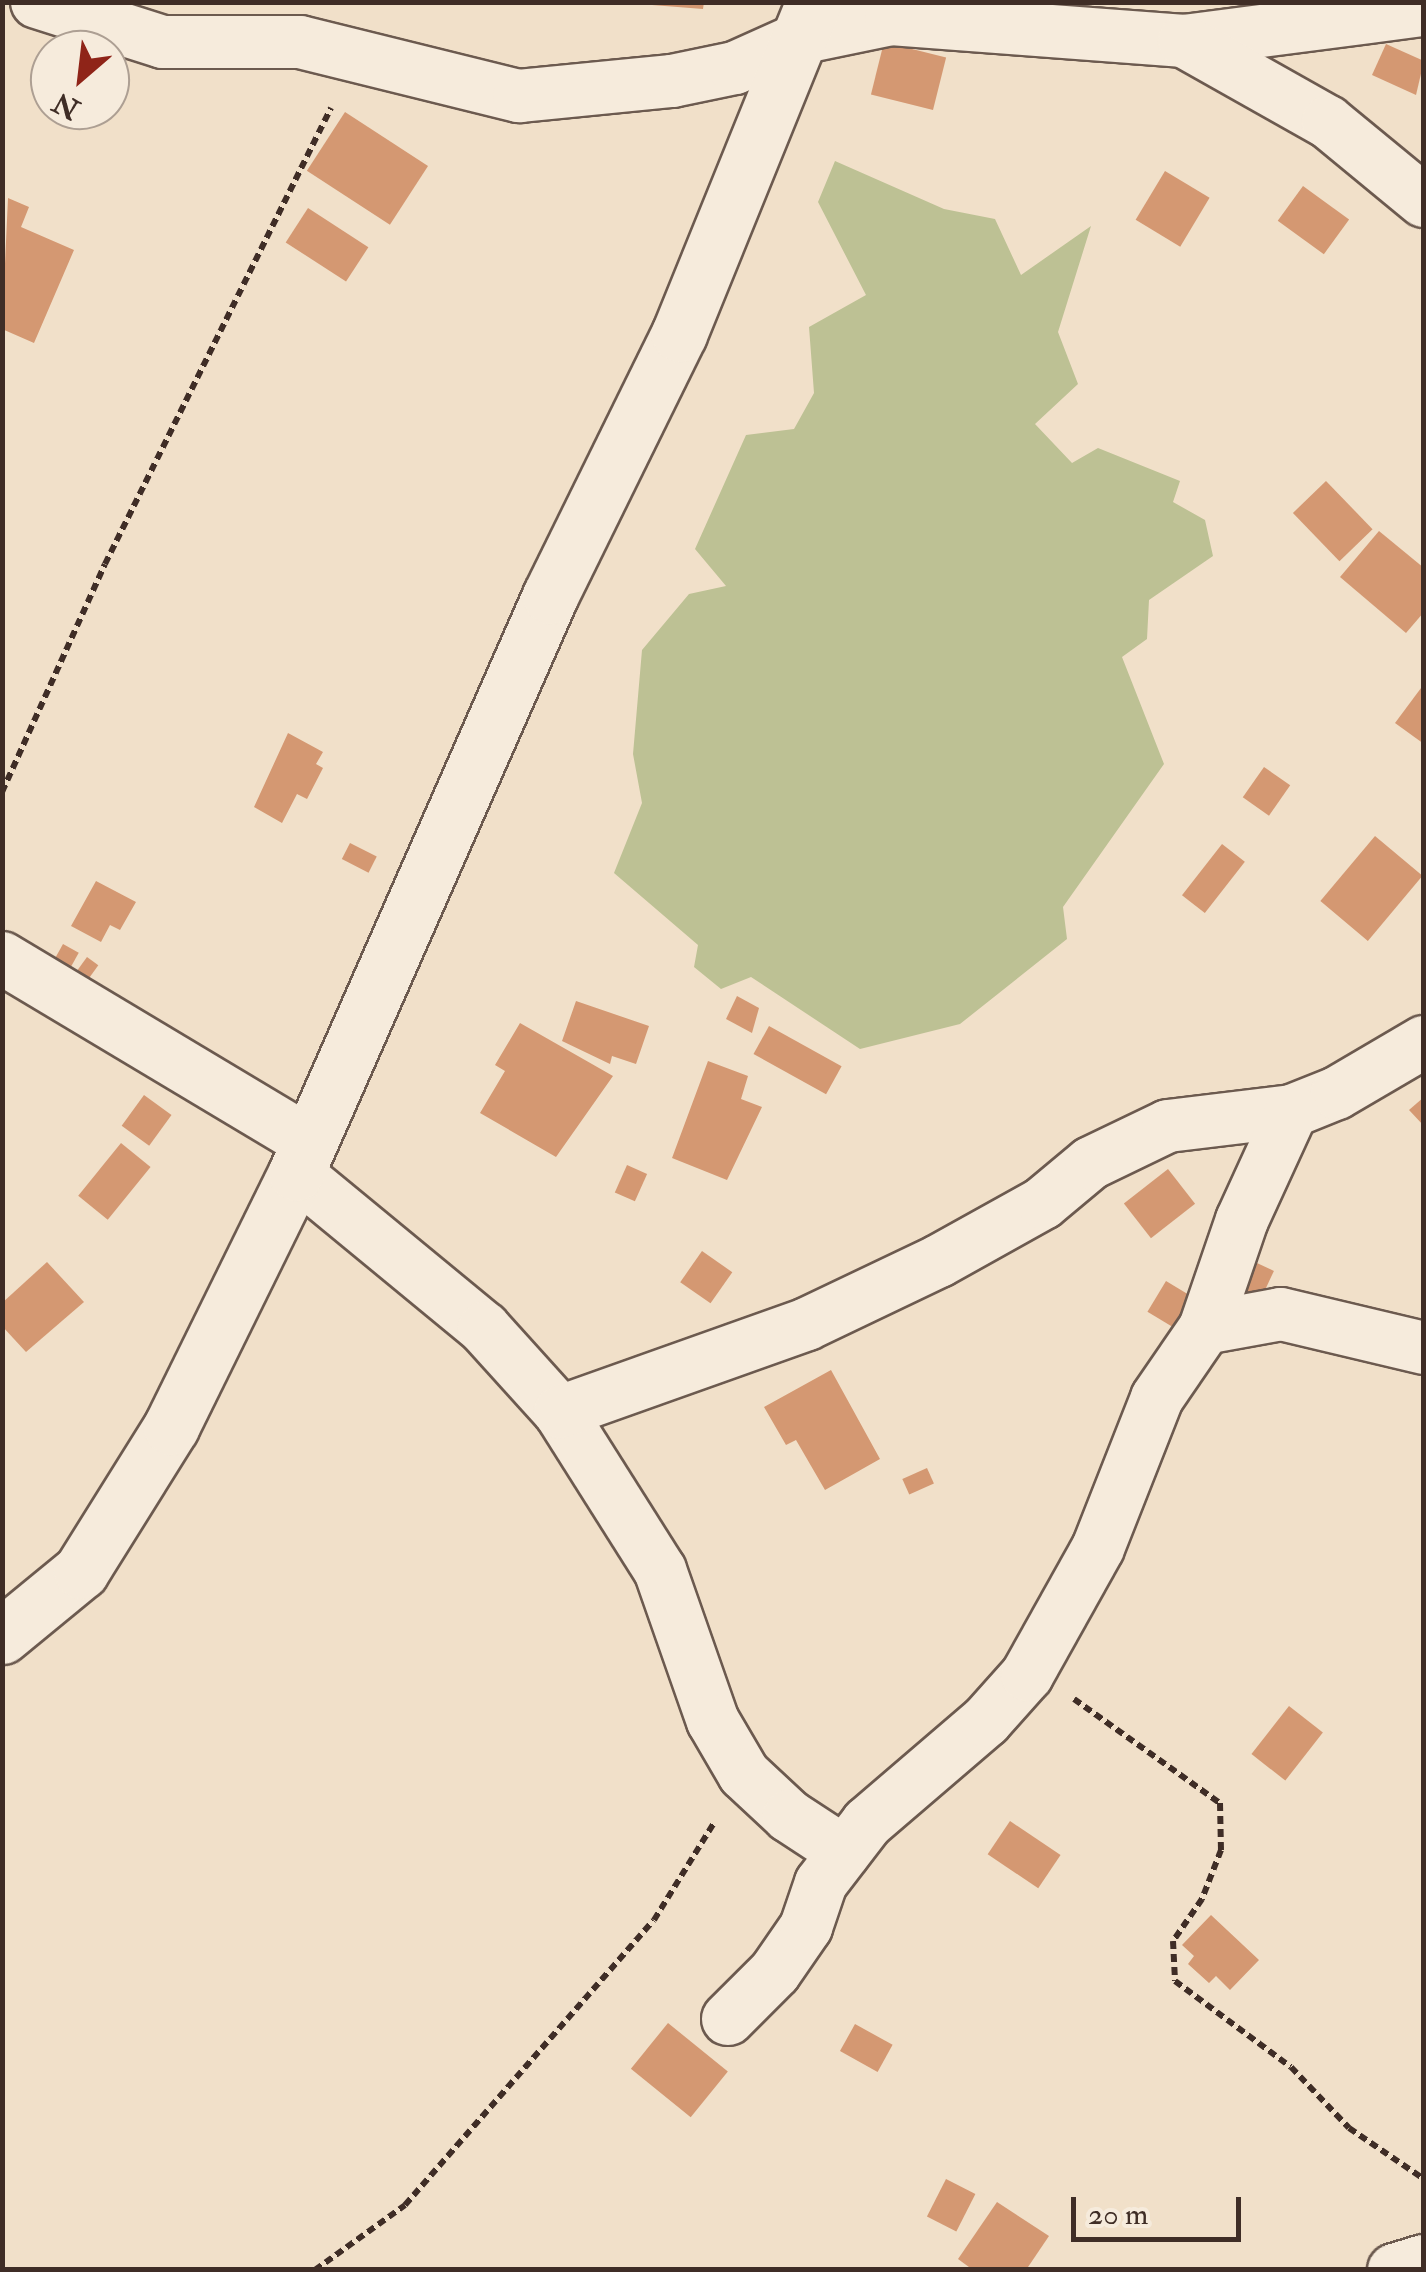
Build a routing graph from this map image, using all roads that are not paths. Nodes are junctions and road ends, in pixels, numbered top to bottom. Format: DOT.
graph roads {
  1 [pos="36,2"];
  2 [pos="1424,10"];
  3 [pos="809,20"];
  4 [pos="249,21"];
  5 [pos="1184,41"];
  6 [pos="1424,201"];
  7 [pos="2,958"];
  8 [pos="1424,1042"];
  9 [pos="1292,1111"];
  10 [pos="302,1157"];
  11 [pos="1205,1328"];
  12 [pos="1424,1348"];
  13 [pos="560,1412"];
  14 [pos="2,1636"];
  15 [pos="844,1852"];
  16 [pos="728,2019"];
  17 [pos="1424,2262"];
  18 [pos="1394,2270"];
  1 -- 4 [label="street"];
  2 -- 5 [label="street"];
  3 -- 4 [label="street"];
  3 -- 5 [label="street"];
  3 -- 10 [label="street"];
  5 -- 6 [label="street"];
  7 -- 10 [label="street"];
  8 -- 9 [label="street"];
  9 -- 11 [label="street"];
  9 -- 13 [label="street"];
  10 -- 13 [label="street"];
  10 -- 14 [label="street"];
  11 -- 12 [label="street"];
  11 -- 15 [label="street"];
  13 -- 15 [label="street"];
  15 -- 16 [label="street"];
  17 -- 18 [label="street"];
}
